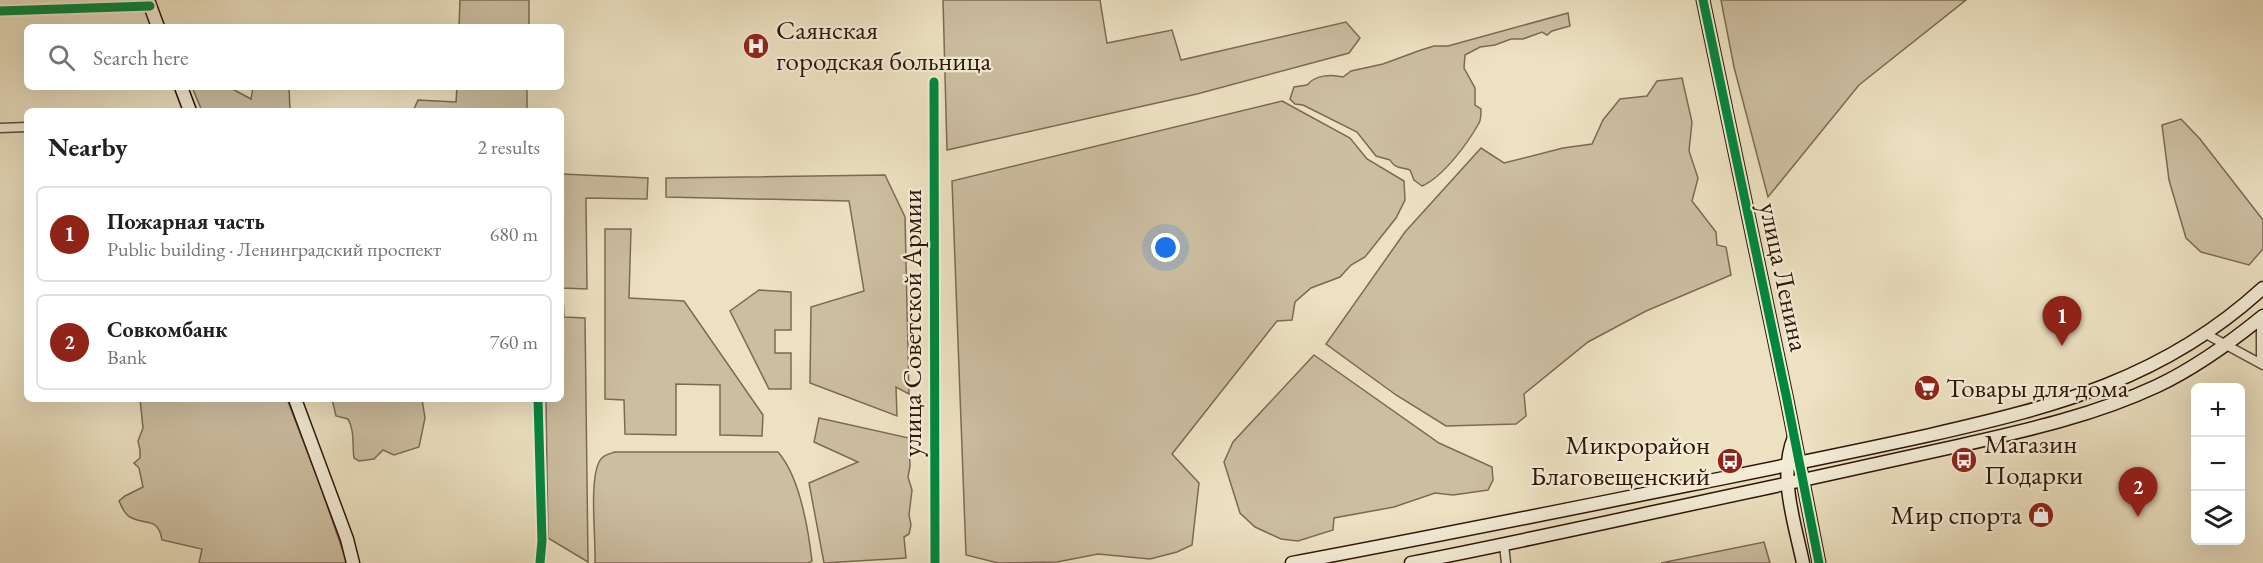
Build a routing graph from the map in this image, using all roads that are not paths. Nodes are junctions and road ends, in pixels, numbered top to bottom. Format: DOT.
graph roads {
  1 [pos="1703,0"];
  2 [pos="149,3"];
  3 [pos="0,11"];
  4 [pos="157,24"];
  5 [pos="934,82"];
  6 [pos="182,90"];
  7 [pos="189,108"];
  8 [pos="24,127"];
  9 [pos="0,128"];
  10 [pos="2263,288"];
  11 [pos="2247,303"];
  12 [pos="2262,317"];
  13 [pos="2206,334"];
  14 [pos="2226,344"];
  15 [pos="2262,363"];
  16 [pos="296,402"];
  17 [pos="538,402"];
  18 [pos="2008,417"];
  19 [pos="2012,434"];
  20 [pos="1794,464"];
  21 [pos="1804,480"];
  22 [pos="1788,483"];
  23 [pos="1515,520"];
  24 [pos="1521,542"];
  25 [pos="1504,545"];
  26 [pos="352,563"];
  27 [pos="540,563"];
  28 [pos="935,563"];
  29 [pos="1292,563"];
  30 [pos="1411,563"];
  31 [pos="1506,563"];
  32 [pos="1803,563"];
  33 [pos="1819,563"];
  1 -- 20 [label="main road, улица Ленина"];
  2 -- 3 [label="street"];
  2 -- 4 [label="main road"];
  5 -- 28 [label="street, улица Советской Армии"];
  6 -- 7 [label="main road"];
  8 -- 9 [label="street"];
  10 -- 11 [label="main road"];
  11 -- 12 [label="main road"];
  11 -- 13 [label="main road"];
  12 -- 14 [label="main road"];
  12 -- 15 [label="street"];
  13 -- 14 [label="street"];
  13 -- 18 [label="main road"];
  14 -- 15 [label="street"];
  14 -- 19 [label="main road"];
  16 -- 26 [label="main road"];
  17 -- 27 [label="street"];
  18 -- 19 [label="main road"];
  18 -- 20 [label="main road"];
  19 -- 21 [label="main road"];
  20 -- 21 [label="main road, улица Ленина"];
  20 -- 22 [label="main road, улица Ленина"];
  20 -- 23 [label="main road"];
  21 -- 22 [label="main road"];
  21 -- 33 [label="main road, улица Ленина"];
  22 -- 24 [label="main road"];
  22 -- 32 [label="main road, улица Ленина"];
  23 -- 24 [label="main road"];
  23 -- 29 [label="main road"];
  24 -- 25 [label="main road"];
  25 -- 30 [label="main road"];
  25 -- 31 [label="street"];
}
